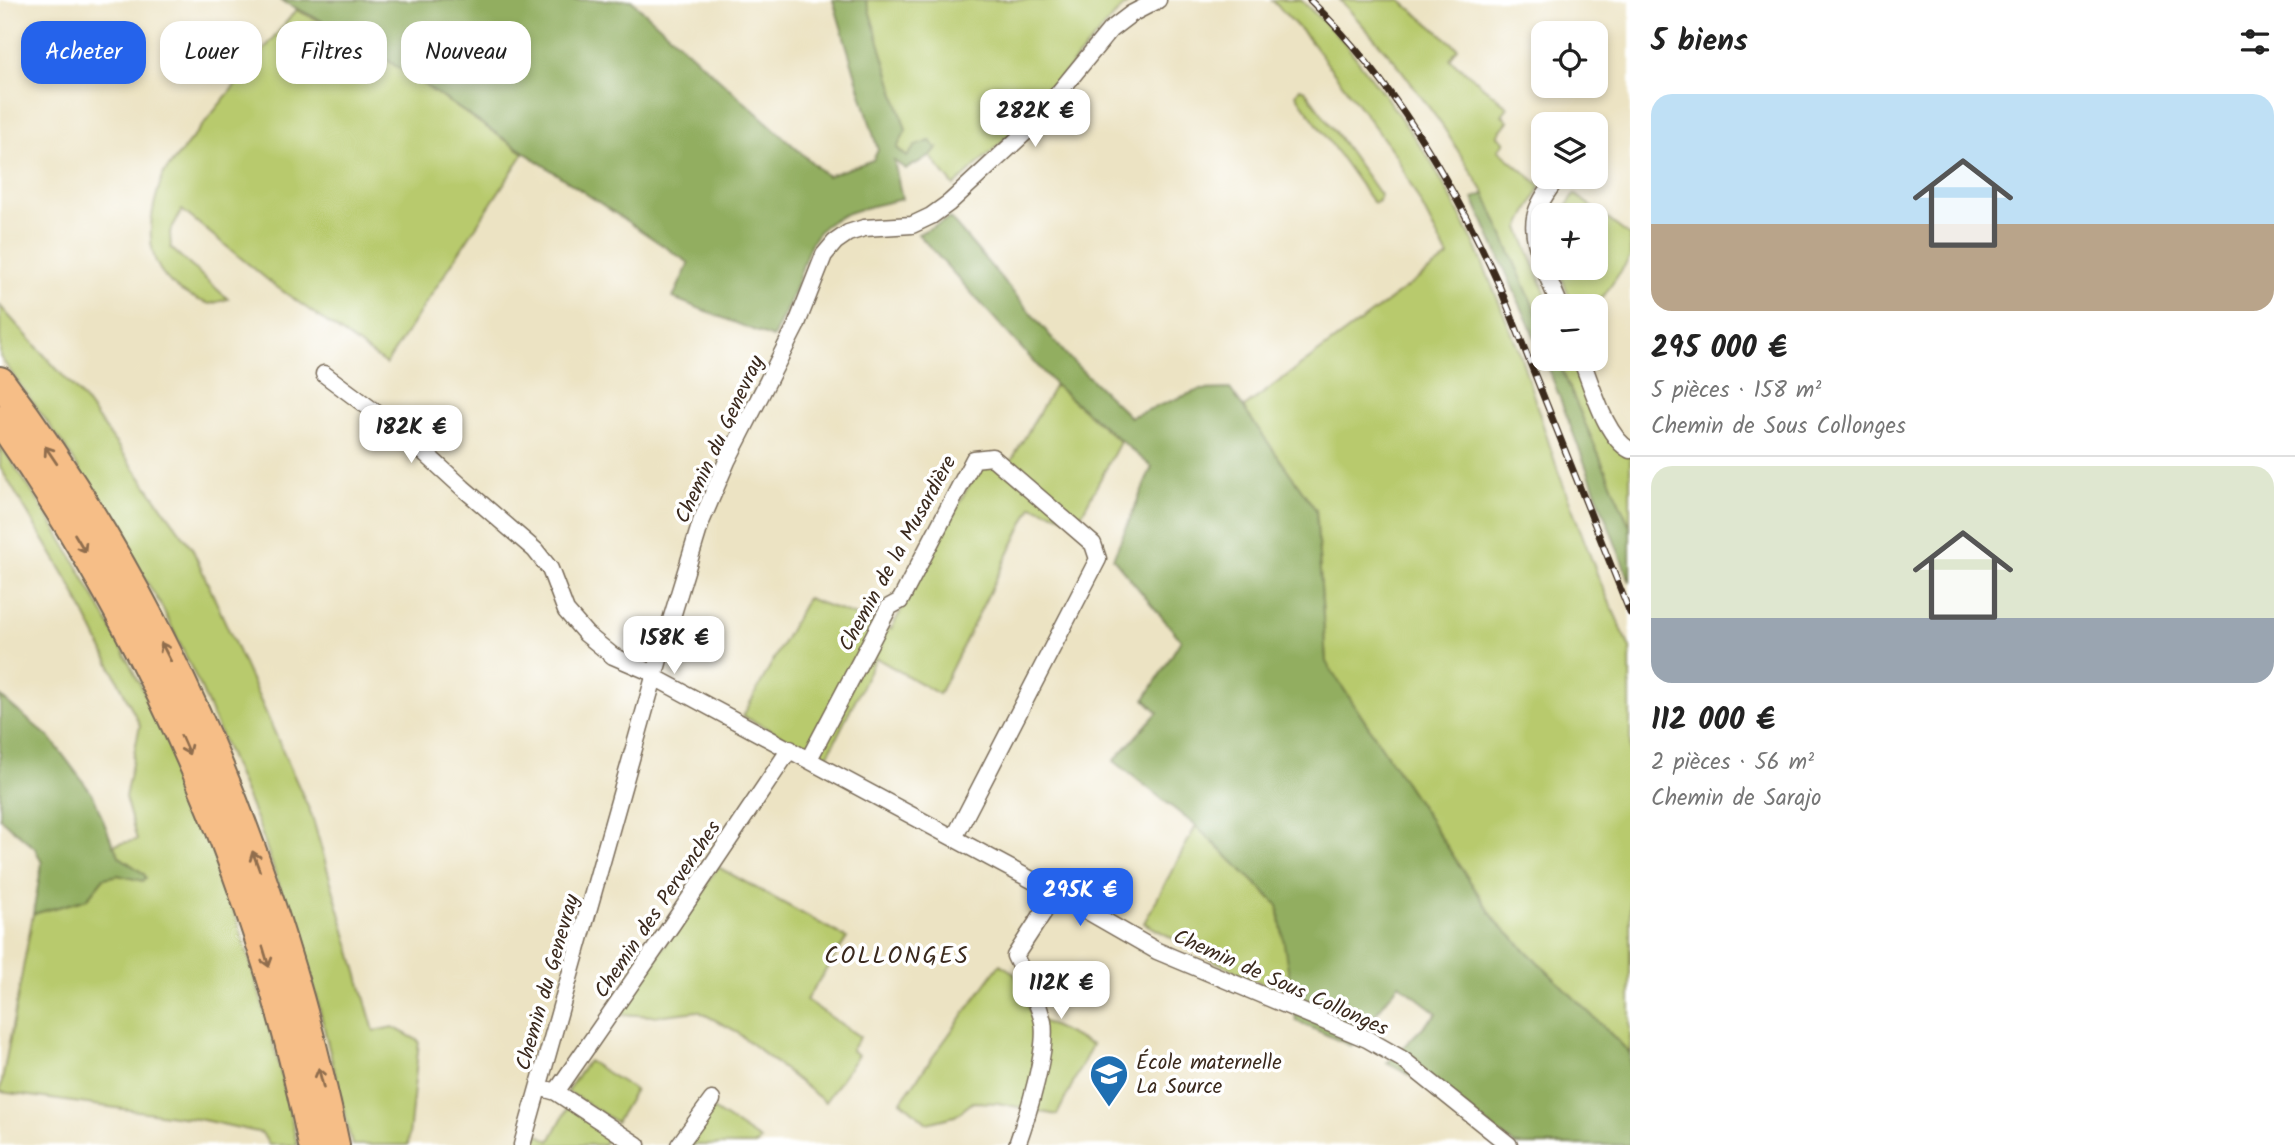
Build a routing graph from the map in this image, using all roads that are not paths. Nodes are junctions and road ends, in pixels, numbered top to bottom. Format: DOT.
graph roads {
  1 [pos="1158,0"];
  2 [pos="1586,371"];
  3 [pos="324,374"];
  4 [pos="0,381"];
  5 [pos="0,420"];
  6 [pos="1630,450"];
  7 [pos="655,676"];
  8 [pos="790,748"];
  9 [pos="809,759"];
  10 [pos="954,838"];
  11 [pos="1056,892"];
  12 [pos="539,1087"];
  13 [pos="556,1092"];
  14 [pos="712,1100"];
  15 [pos="313,1145"];
  16 [pos="335,1145"];
  17 [pos="522,1145"];
  18 [pos="637,1145"];
  19 [pos="679,1145"];
  20 [pos="1017,1145"];
  21 [pos="1509,1145"];
  1 -- 7 [label="street, Chemin du Genevray"];
  2 -- 6 [label="street"];
  3 -- 7 [label="street, Chemin de Sous Collonges"];
  16 -- 4 [label="highway, one-way"];
  5 -- 15 [label="highway, one-way"];
  7 -- 8 [label="street, Chemin de Sous Collonges"];
  7 -- 12 [label="street, Chemin du Genevray"];
  8 -- 9 [label="street, Chemin de Sous Collonges"];
  8 -- 13 [label="street, Chemin des Pervenches"];
  9 -- 10 [label="street, Chemin de Sous Collonges"];
  9 -- 10 [label="street, Chemin de la Musardière"];
  10 -- 11 [label="street, Chemin de Sous Collonges"];
  11 -- 20 [label="street"];
  11 -- 21 [label="street, Chemin de Sous Collonges"];
  12 -- 13 [label="street"];
  12 -- 17 [label="street, Chemin du Genevray"];
  13 -- 18 [label="street"];
  14 -- 19 [label="street"];
}
